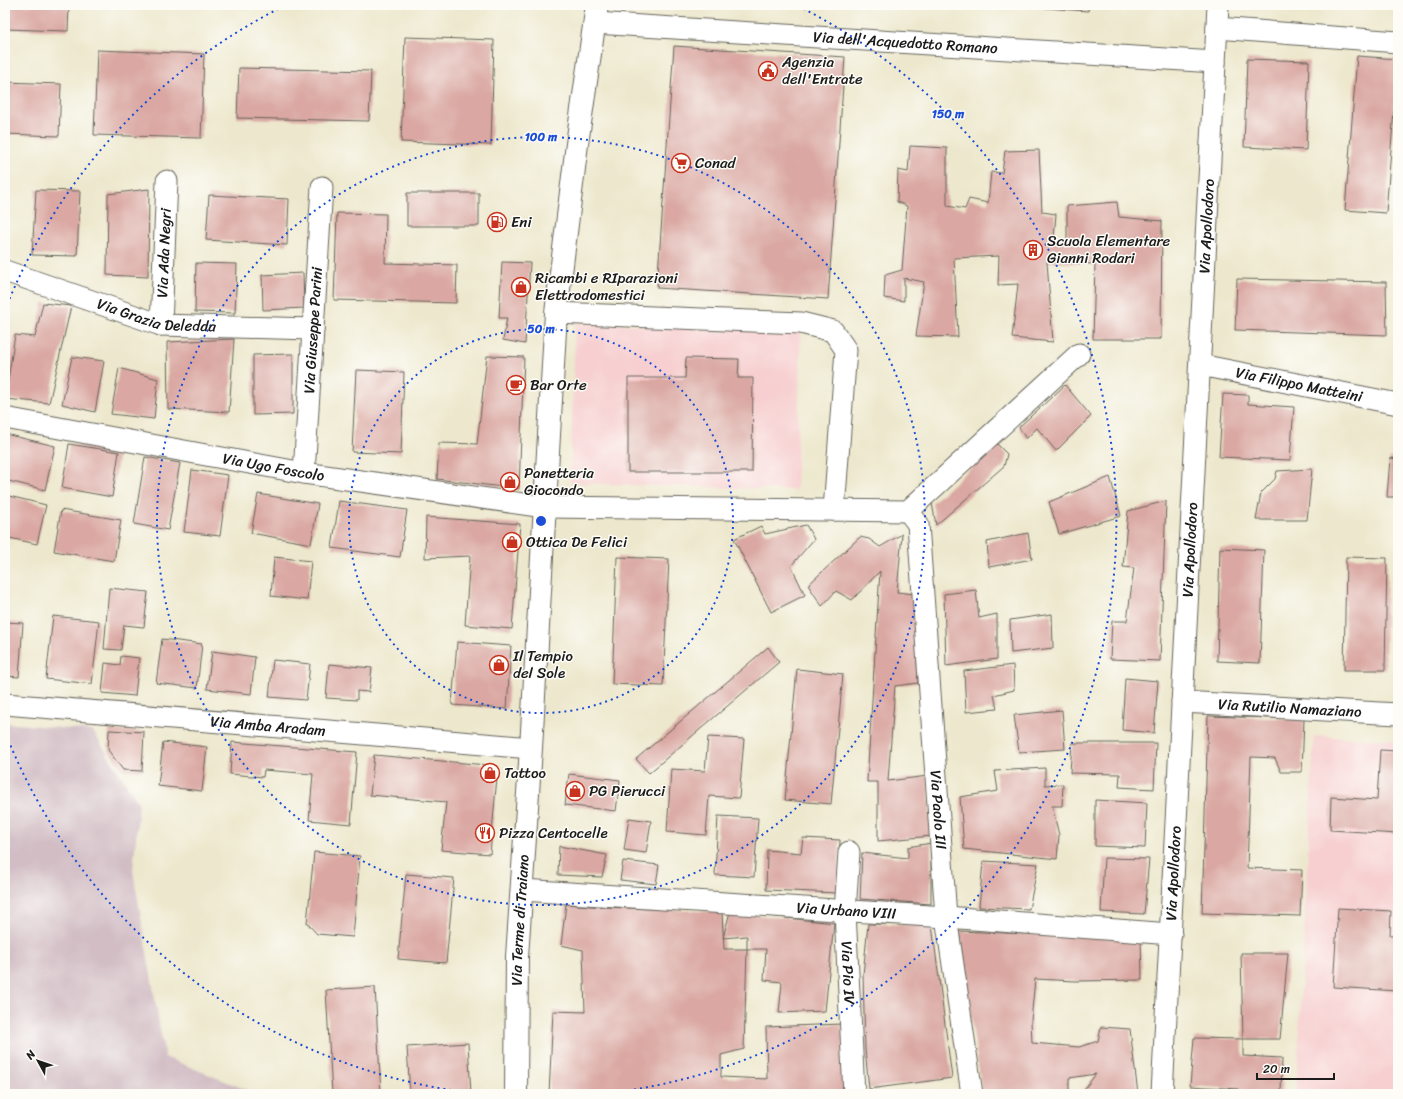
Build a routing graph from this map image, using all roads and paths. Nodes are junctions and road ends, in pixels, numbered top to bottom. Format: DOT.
graph roads {
  1 [pos="1218,5"];
  2 [pos="596,14"];
  3 [pos="1217,28"];
  4 [pos="1398,42"];
  5 [pos="1215,62"];
  6 [pos="166,181"];
  7 [pos="322,187"];
  8 [pos="5,271"];
  9 [pos="556,313"];
  10 [pos="161,325"];
  11 [pos="313,329"];
  12 [pos="1079,354"];
  13 [pos="1200,365"];
  14 [pos="1398,404"];
  15 [pos="5,418"];
  16 [pos="304,473"];
  17 [pos="544,507"];
  18 [pos="834,510"];
  19 [pos="913,517"];
  20 [pos="1182,702"];
  21 [pos="5,704"];
  22 [pos="1398,714"];
  23 [pos="531,748"];
  24 [pos="850,852"];
  25 [pos="522,890"];
  26 [pos="845,912"];
  27 [pos="946,917"];
  28 [pos="1171,934"];
  29 [pos="516,1094"];
  30 [pos="854,1094"];
  31 [pos="972,1094"];
  32 [pos="1162,1094"];
  1 -- 3 [label="street, Via Apollodoro"];
  2 -- 5 [label="street, Via dell'Acquedotto Romano"];
  2 -- 9 [label="main road, Via Terme di Traiano"];
  3 -- 4 [label="street"];
  3 -- 5 [label="street, Via Apollodoro"];
  5 -- 13 [label="street, Via Apollodoro"];
  6 -- 10 [label="street, Via Ada Negri"];
  7 -- 11 [label="street, Via Giuseppe Parini"];
  8 -- 10 [label="street, Via Grazia Deledda"];
  9 -- 17 [label="main road, Via Terme di Traiano"];
  9 -- 18 [label="street"];
  10 -- 11 [label="street, Via Grazia Deledda"];
  11 -- 16 [label="street, Via Giuseppe Parini"];
  12 -- 19 [label="street"];
  13 -- 14 [label="street, Via Filippo Matteini"];
  13 -- 20 [label="street, Via Apollodoro"];
  15 -- 16 [label="street, Via Ugo Foscolo"];
  16 -- 17 [label="street, Via Ugo Foscolo"];
  17 -- 18 [label="street, Via Ugo Foscolo"];
  17 -- 23 [label="main road, Via Terme di Traiano"];
  18 -- 19 [label="street, Via Ugo Foscolo"];
  19 -- 27 [label="street, Via Paolo III"];
  20 -- 22 [label="street, Via Rutilio Namaziano"];
  20 -- 28 [label="street, Via Apollodoro"];
  21 -- 23 [label="street, Via Amba Aradam"];
  23 -- 25 [label="main road, Via Terme di Traiano"];
  24 -- 26 [label="street, Via Pio IV"];
  25 -- 26 [label="street, Via Urbano VIII"];
  25 -- 29 [label="main road, Via Terme di Traiano"];
  26 -- 27 [label="street, Via Urbano VIII"];
  26 -- 30 [label="street, Via Pio IV"];
  27 -- 28 [label="street, Via Urbano VIII"];
  27 -- 31 [label="street, Via Paolo III"];
  28 -- 32 [label="street, Via Apollodoro"];
}
